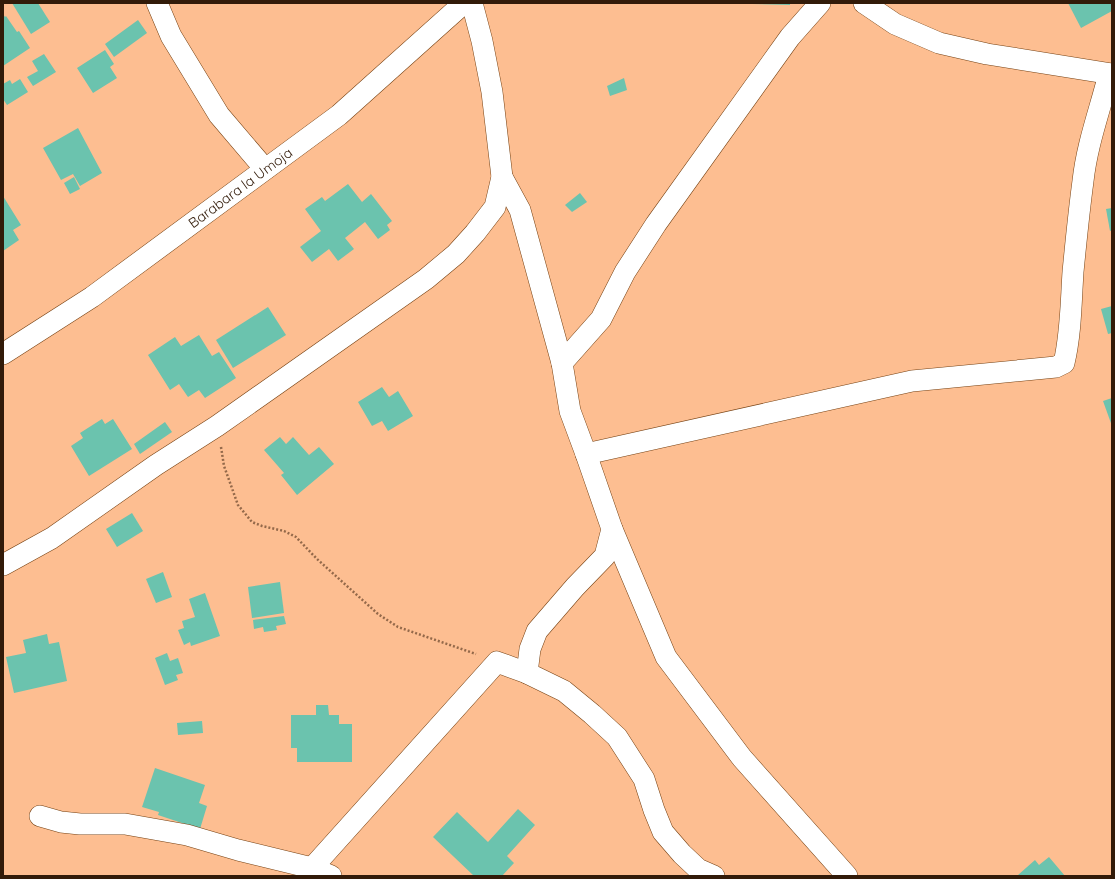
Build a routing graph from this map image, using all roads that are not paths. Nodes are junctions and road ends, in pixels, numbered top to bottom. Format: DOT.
graph roads {
  1 [pos="157,3"];
  2 [pos="464,3"];
  3 [pos="472,3"];
  4 [pos="820,3"];
  5 [pos="864,3"];
  6 [pos="1111,74"];
  7 [pos="265,168"];
  8 [pos="502,177"];
  9 [pos="3,354"];
  10 [pos="562,363"];
  11 [pos="586,454"];
  12 [pos="612,529"];
  13 [pos="3,565"];
  14 [pos="527,673"];
  15 [pos="40,816"];
  16 [pos="312,868"];
  17 [pos="331,876"];
  18 [pos="714,876"];
  19 [pos="847,876"];
  1 -- 7 [label="street"];
  2 -- 7 [label="street, Barabara la Umoja"];
  3 -- 8 [label="street"];
  4 -- 10 [label="street"];
  5 -- 6 [label="street"];
  6 -- 11 [label="street"];
  7 -- 9 [label="street, Barabara la Umoja"];
  8 -- 10 [label="street"];
  8 -- 13 [label="street"];
  10 -- 11 [label="street"];
  11 -- 12 [label="street"];
  12 -- 14 [label="street"];
  12 -- 19 [label="street"];
  14 -- 16 [label="street"];
  14 -- 18 [label="street"];
  15 -- 16 [label="street"];
  16 -- 17 [label="street"];
}
